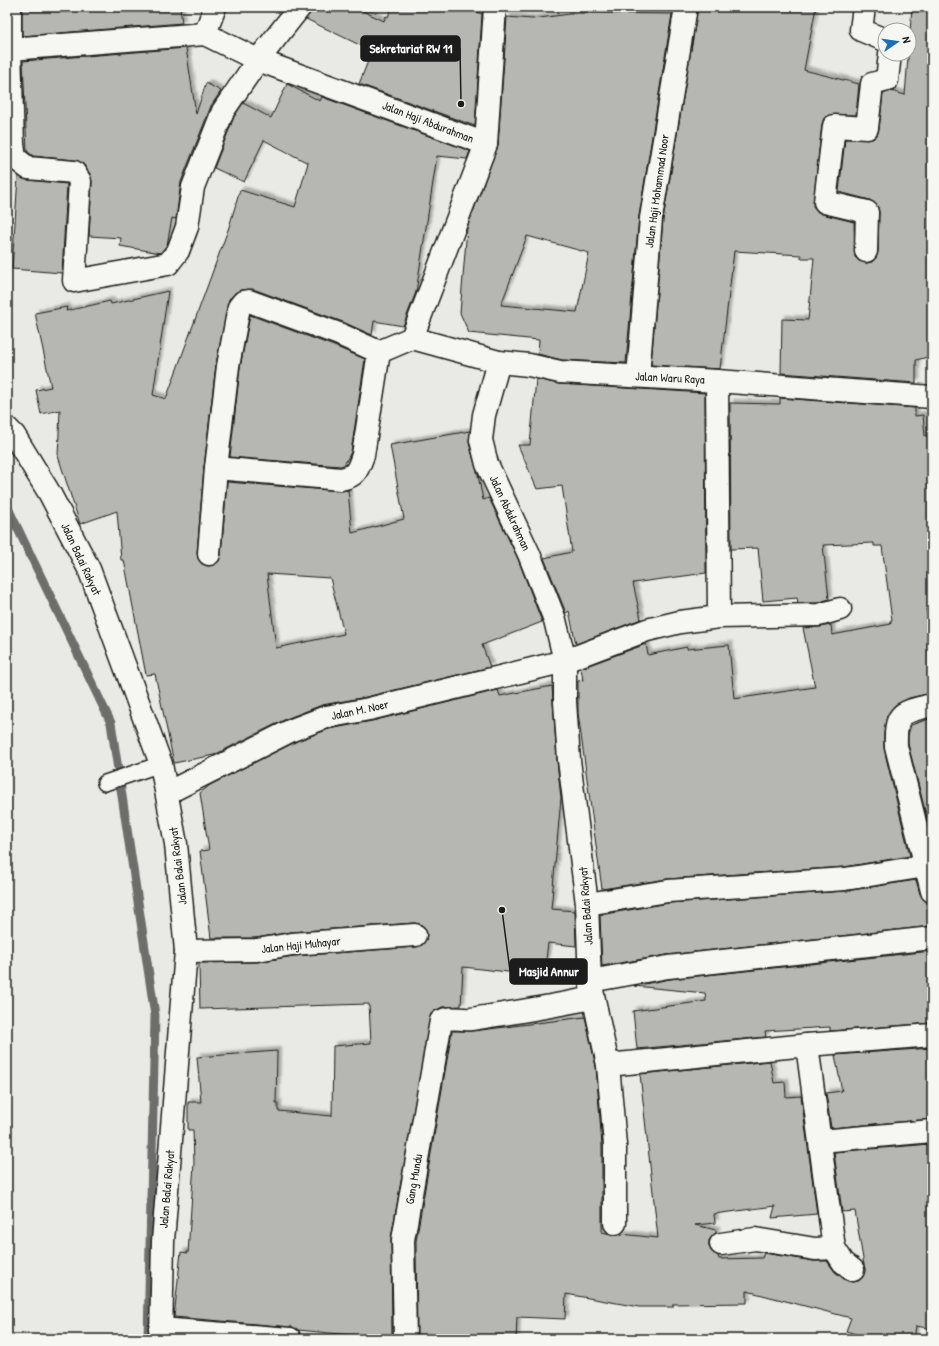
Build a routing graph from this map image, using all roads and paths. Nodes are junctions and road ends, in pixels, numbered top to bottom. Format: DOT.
graph roads {
  1 [pos="10,7"];
  2 [pos="215,7"];
  3 [pos="300,7"];
  4 [pos="495,7"];
  5 [pos="686,7"];
  6 [pos="864,7"];
  7 [pos="205,34"];
  8 [pos="877,37"];
  9 [pos="8,49"];
  10 [pos="258,60"];
  11 [pos="889,62"];
  12 [pos="486,144"];
  13 [pos="866,251"];
  14 [pos="412,338"];
  15 [pos="379,352"];
  16 [pos="499,362"];
  17 [pos="638,376"];
  18 [pos="717,381"];
  19 [pos="932,397"];
  20 [pos="7,428"];
  21 [pos="216,468"];
  22 [pos="209,554"];
  23 [pos="840,609"];
  24 [pos="718,617"];
  25 [pos="565,661"];
  26 [pos="932,705"];
  27 [pos="154,767"];
  28 [pos="109,782"];
  29 [pos="167,793"];
  30 [pos="929,866"];
  31 [pos="932,891"];
  32 [pos="587,904"];
  33 [pos="415,935"];
  34 [pos="932,938"];
  35 [pos="186,951"];
  36 [pos="591,989"];
  37 [pos="932,1035"];
  38 [pos="807,1045"];
  39 [pos="608,1065"];
  40 [pos="932,1131"];
  41 [pos="821,1141"];
  42 [pos="615,1223"];
  43 [pos="721,1244"];
  44 [pos="834,1248"];
  45 [pos="853,1270"];
  46 [pos="160,1334"];
  47 [pos="290,1339"];
  48 [pos="405,1339"];
  1 -- 9 [label="street"];
  2 -- 7 [label="street"];
  3 -- 10 [label="street"];
  4 -- 12 [label="street"];
  5 -- 17 [label="street, Jalan Haji Mohammad Noor"];
  6 -- 8 [label="street"];
  7 -- 9 [label="street"];
  7 -- 10 [label="street, Jalan Haji Abdurahman"];
  9 -- 10 [label="street"];
  10 -- 12 [label="street, Jalan Haji Abdurahman"];
  11 -- 13 [label="street"];
  12 -- 14 [label="street, Jalan Haji Abdurahman"];
  14 -- 15 [label="street"];
  14 -- 16 [label="street, Jalan Waru Raya"];
  15 -- 21 [label="street"];
  15 -- 21 [label="street"];
  16 -- 17 [label="street, Jalan Waru Raya"];
  16 -- 25 [label="street, Jalan Abdulrahman"];
  17 -- 18 [label="street, Jalan Waru Raya"];
  18 -- 19 [label="street, Jalan Waru Raya"];
  18 -- 24 [label="street"];
  20 -- 27 [label="street, Jalan Balai Rakyat"];
  21 -- 22 [label="street"];
  23 -- 24 [label="street, Jalan M. Noer"];
  24 -- 25 [label="street, Jalan M. Noer"];
  25 -- 29 [label="street, Jalan M. Noer"];
  25 -- 32 [label="street, Jalan Balai Rakyat"];
  26 -- 30 [label="street"];
  27 -- 28 [label="lane"];
  27 -- 29 [label="street, Jalan Balai Rakyat"];
  29 -- 35 [label="street, Jalan Balai Rakyat"];
  30 -- 31 [label="street"];
  30 -- 32 [label="street"];
  32 -- 36 [label="street, Jalan Balai Rakyat"];
  33 -- 35 [label="street, Jalan Haji Muhayar"];
  34 -- 36 [label="street"];
  35 -- 46 [label="street, Jalan Balai Rakyat"];
  36 -- 39 [label="street, Jalan Balai Rakyat"];
  36 -- 48 [label="street, Gang Mundu"];
  37 -- 38 [label="street"];
  38 -- 39 [label="street"];
  38 -- 41 [label="street"];
  39 -- 42 [label="street, Jalan Balai Rakyat"];
  40 -- 41 [label="street"];
  41 -- 44 [label="street"];
  43 -- 44 [label="street"];
  44 -- 45 [label="street"];
  46 -- 47 [label="street"];
}
